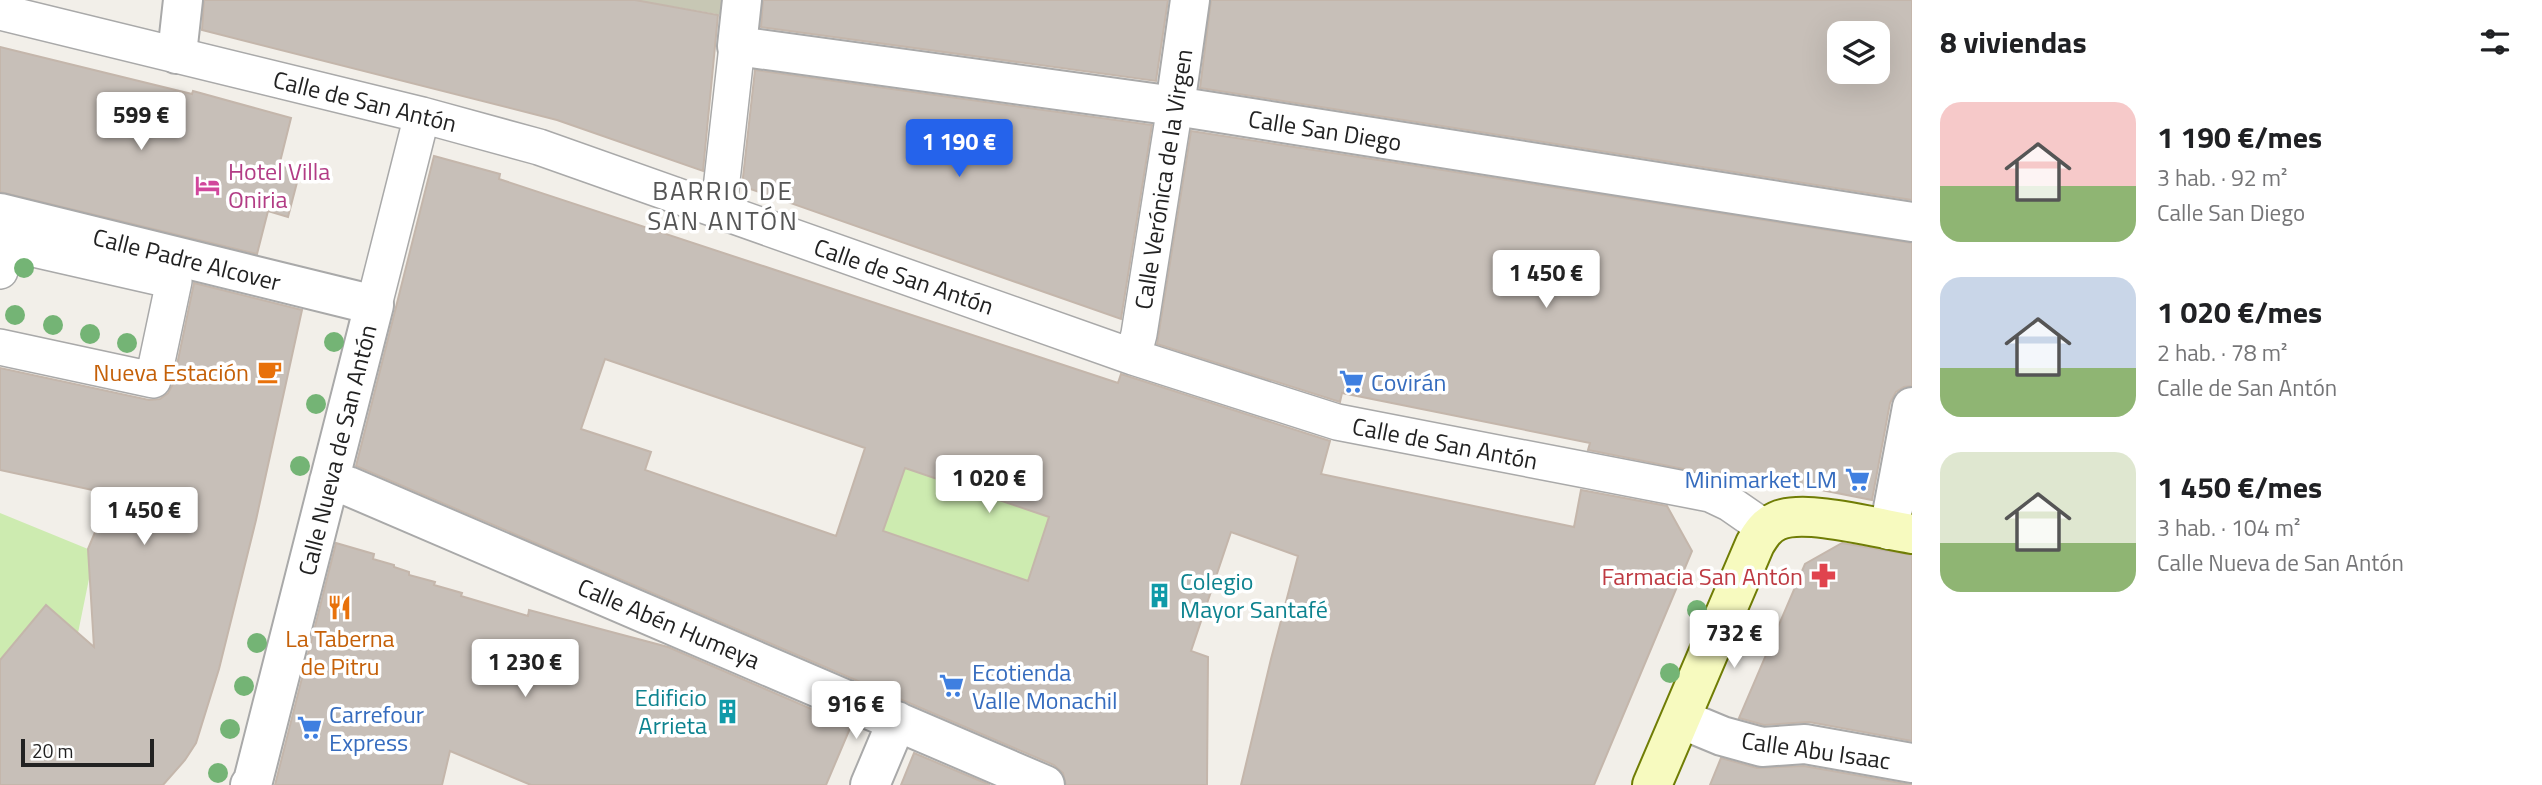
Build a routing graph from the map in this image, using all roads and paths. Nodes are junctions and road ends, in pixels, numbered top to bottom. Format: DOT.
graph roads {
  1 [pos="183,0"];
  2 [pos="742,0"];
  3 [pos="1190,0"];
  4 [pos="0,12"];
  5 [pos="737,46"];
  6 [pos="177,54"];
  7 [pos="1174,106"];
  8 [pos="422,115"];
  9 [pos="714,209"];
  10 [pos="0,213"];
  11 [pos="1912,222"];
  12 [pos="0,271"];
  13 [pos="373,305"];
  14 [pos="0,347"];
  15 [pos="1133,357"];
  16 [pos="1912,407"];
  17 [pos="329,481"];
  18 [pos="1765,528"];
  19 [pos="1900,532"];
  20 [pos="1681,719"];
  21 [pos="897,721"];
  22 [pos="1912,763"];
  23 [pos="250,785"];
  24 [pos="870,785"];
  25 [pos="1045,785"];
  26 [pos="1652,785"];
  1 -- 6 [label="street"];
  2 -- 5 [label="street"];
  3 -- 7 [label="street, Calle Verónica de la Virgen"];
  4 -- 6 [label="street, Calle de San Antón"];
  5 -- 7 [label="street, Calle San Diego"];
  5 -- 9 [label="street"];
  6 -- 8 [label="street, Calle de San Antón"];
  7 -- 11 [label="street, Calle San Diego"];
  7 -- 15 [label="street, Calle Verónica de la Virgen"];
  8 -- 9 [label="street, Calle de San Antón"];
  8 -- 13 [label="street, Calle Nueva de San Antón"];
  9 -- 15 [label="street, Calle de San Antón"];
  10 -- 13 [label="street, Calle Padre Alcover"];
  12 -- 14 [label="street"];
  13 -- 17 [label="street, Calle Nueva de San Antón"];
  15 -- 18 [label="street, Calle de San Antón"];
  16 -- 19 [label="street"];
  17 -- 21 [label="street, Calle Abén Humeya"];
  17 -- 23 [label="street, Calle Nueva de San Antón"];
  18 -- 19 [label="main road"];
  18 -- 20 [label="main road"];
  20 -- 22 [label="street, Calle Abu Isaac"];
  20 -- 26 [label="main road"];
  21 -- 24 [label="street"];
  21 -- 25 [label="street, Calle Abén Humeya"];
}
